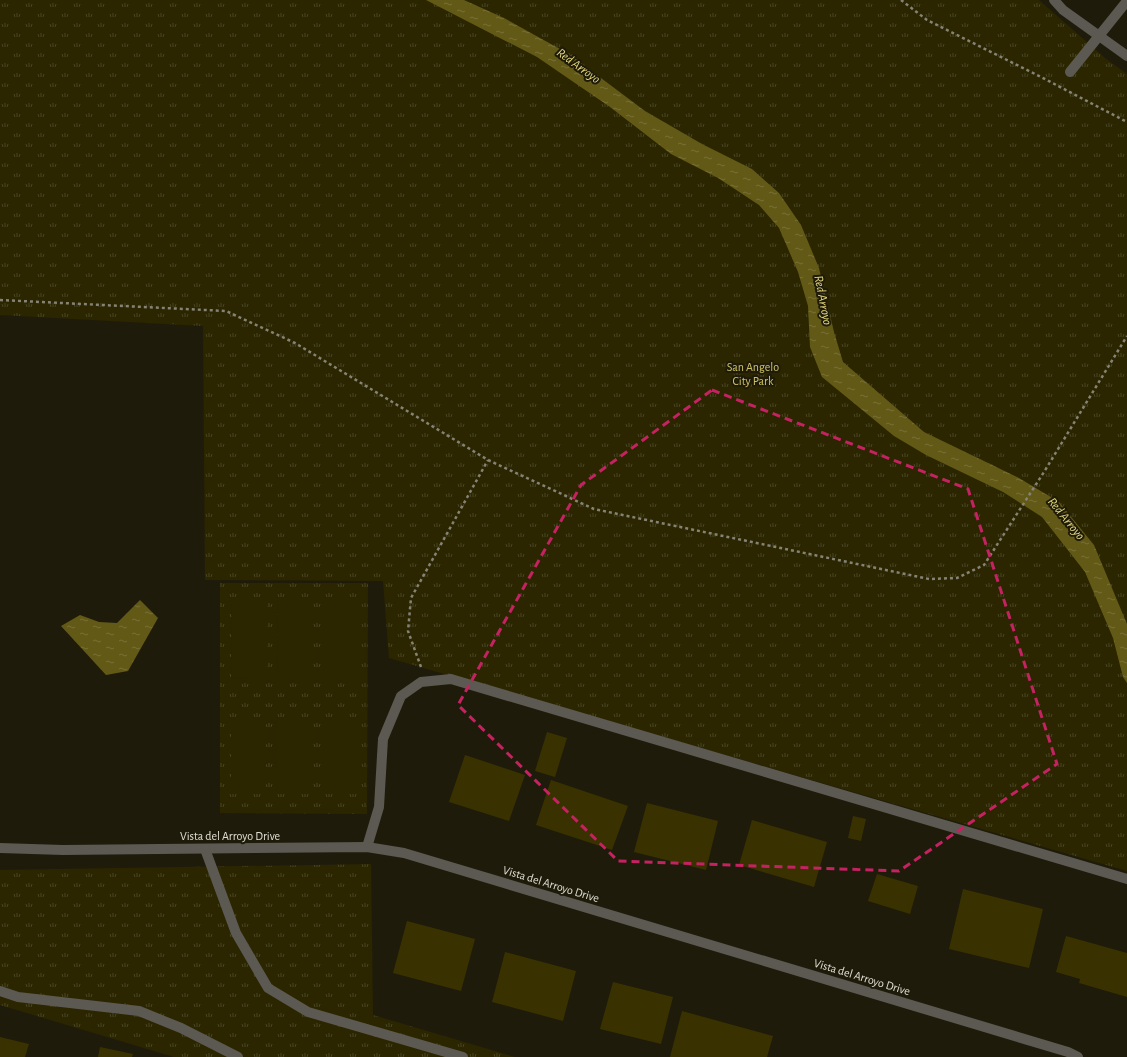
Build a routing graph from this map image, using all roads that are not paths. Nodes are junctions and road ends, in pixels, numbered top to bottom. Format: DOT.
graph roads {
  1 [pos="1054,0"];
  2 [pos="1127,1"];
  3 [pos="1100,36"];
  4 [pos="1127,56"];
  5 [pos="1070,72"];
  6 [pos="367,847"];
  7 [pos="0,848"];
  8 [pos="206,849"];
  9 [pos="1127,880"];
  10 [pos="0,991"];
  11 [pos="238,1057"];
  12 [pos="463,1057"];
  13 [pos="1078,1057"];
  1 -- 3 [label="street"];
  2 -- 3 [label="street"];
  3 -- 4 [label="street"];
  3 -- 5 [label="street"];
  6 -- 8 [label="street, Vista del Arroyo Drive"];
  6 -- 9 [label="street"];
  6 -- 13 [label="street, Vista del Arroyo Drive"];
  7 -- 8 [label="street, Vista del Arroyo Drive"];
  8 -- 12 [label="street"];
  10 -- 11 [label="street"];
}
